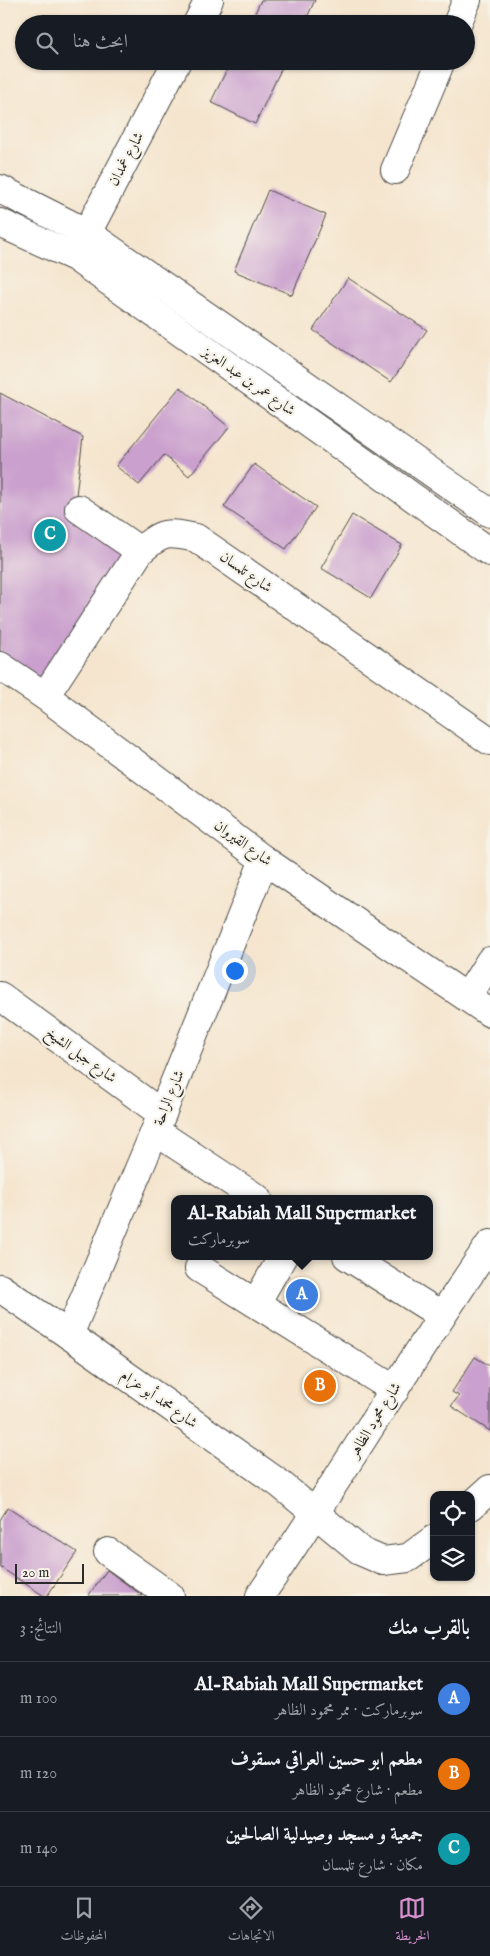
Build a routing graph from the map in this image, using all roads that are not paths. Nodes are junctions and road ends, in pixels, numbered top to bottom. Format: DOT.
graph roads {
  1 [pos="209,0"];
  2 [pos="467,0"];
  3 [pos="202,15"];
  4 [pos="461,15"];
  5 [pos="172,70"];
  6 [pos="437,70"];
  7 [pos="395,170"];
  8 [pos="0,189"];
  9 [pos="0,223"];
  10 [pos="87,233"];
  11 [pos="74,257"];
  12 [pos="80,509"];
  13 [pos="490,514"];
  14 [pos="140,550"];
  15 [pos="490,552"];
  16 [pos="0,666"];
  17 [pos="45,696"];
  18 [pos="490,740"];
  19 [pos="264,860"];
  20 [pos="490,962"];
  21 [pos="0,996"];
  22 [pos="468,996"];
  23 [pos="490,1013"];
  24 [pos="159,1122"];
  25 [pos="253,1195"];
  26 [pos="490,1244"];
  27 [pos="281,1260"];
  28 [pos="353,1260"];
  29 [pos="199,1268"];
  30 [pos="0,1288"];
  31 [pos="256,1303"];
  32 [pos="441,1315"];
  33 [pos="69,1335"];
  34 [pos="395,1390"];
  35 [pos="490,1489"];
  36 [pos="475,1502"];
  37 [pos="316,1513"];
  38 [pos="430,1542"];
  39 [pos="108,1552"];
  40 [pos="170,1596"];
  41 [pos="260,1596"];
  1 -- 3 [label="street"];
  2 -- 4 [label="street"];
  5 -- 10 [label="street, شارع غمدان"];
  6 -- 7 [label="street"];
  8 -- 10 [label="street, شارع عمر بن عبد العزيز"];
  9 -- 11 [label="street, شارع عمر بن عبد العزيز"];
  10 -- 11 [label="street, شارع غمدان"];
  10 -- 13 [label="street, شارع عمر بن عبد العزيز"];
  11 -- 15 [label="street, شارع عمر بن عبد العزيز"];
  12 -- 14 [label="street"];
  14 -- 17 [label="street, شارع تلمسان"];
  14 -- 18 [label="street, شارع تلمسان"];
  16 -- 17 [label="street, شارع القيروان"];
  17 -- 19 [label="street, شارع القيروان"];
  19 -- 22 [label="street, شارع القيروان"];
  19 -- 24 [label="street, شارع الراحة"];
  20 -- 22 [label="street"];
  21 -- 24 [label="street, شارع جبل الشيخ"];
  22 -- 23 [label="street, شارع القيروان"];
  24 -- 25 [label="street, شارع جبل الشيخ"];
  24 -- 33 [label="street, شارع الراحة"];
  26 -- 32 [label="street, شارع محمود الظاهر"];
  27 -- 31 [label="street"];
  28 -- 32 [label="street"];
  29 -- 31 [label="street"];
  30 -- 33 [label="street, شارع محمد أبو عزام"];
  31 -- 34 [label="street"];
  32 -- 34 [label="street, شارع محمود الظاهر"];
  33 -- 37 [label="street, شارع محمد أبو عزام"];
  34 -- 37 [label="street, شارع محمود الظاهر"];
  35 -- 36 [label="street"];
  37 -- 38 [label="street, شارع محمد أبو عزام"];
  37 -- 41 [label="street, شارع محمود الظاهر"];
  39 -- 40 [label="street"];
}
